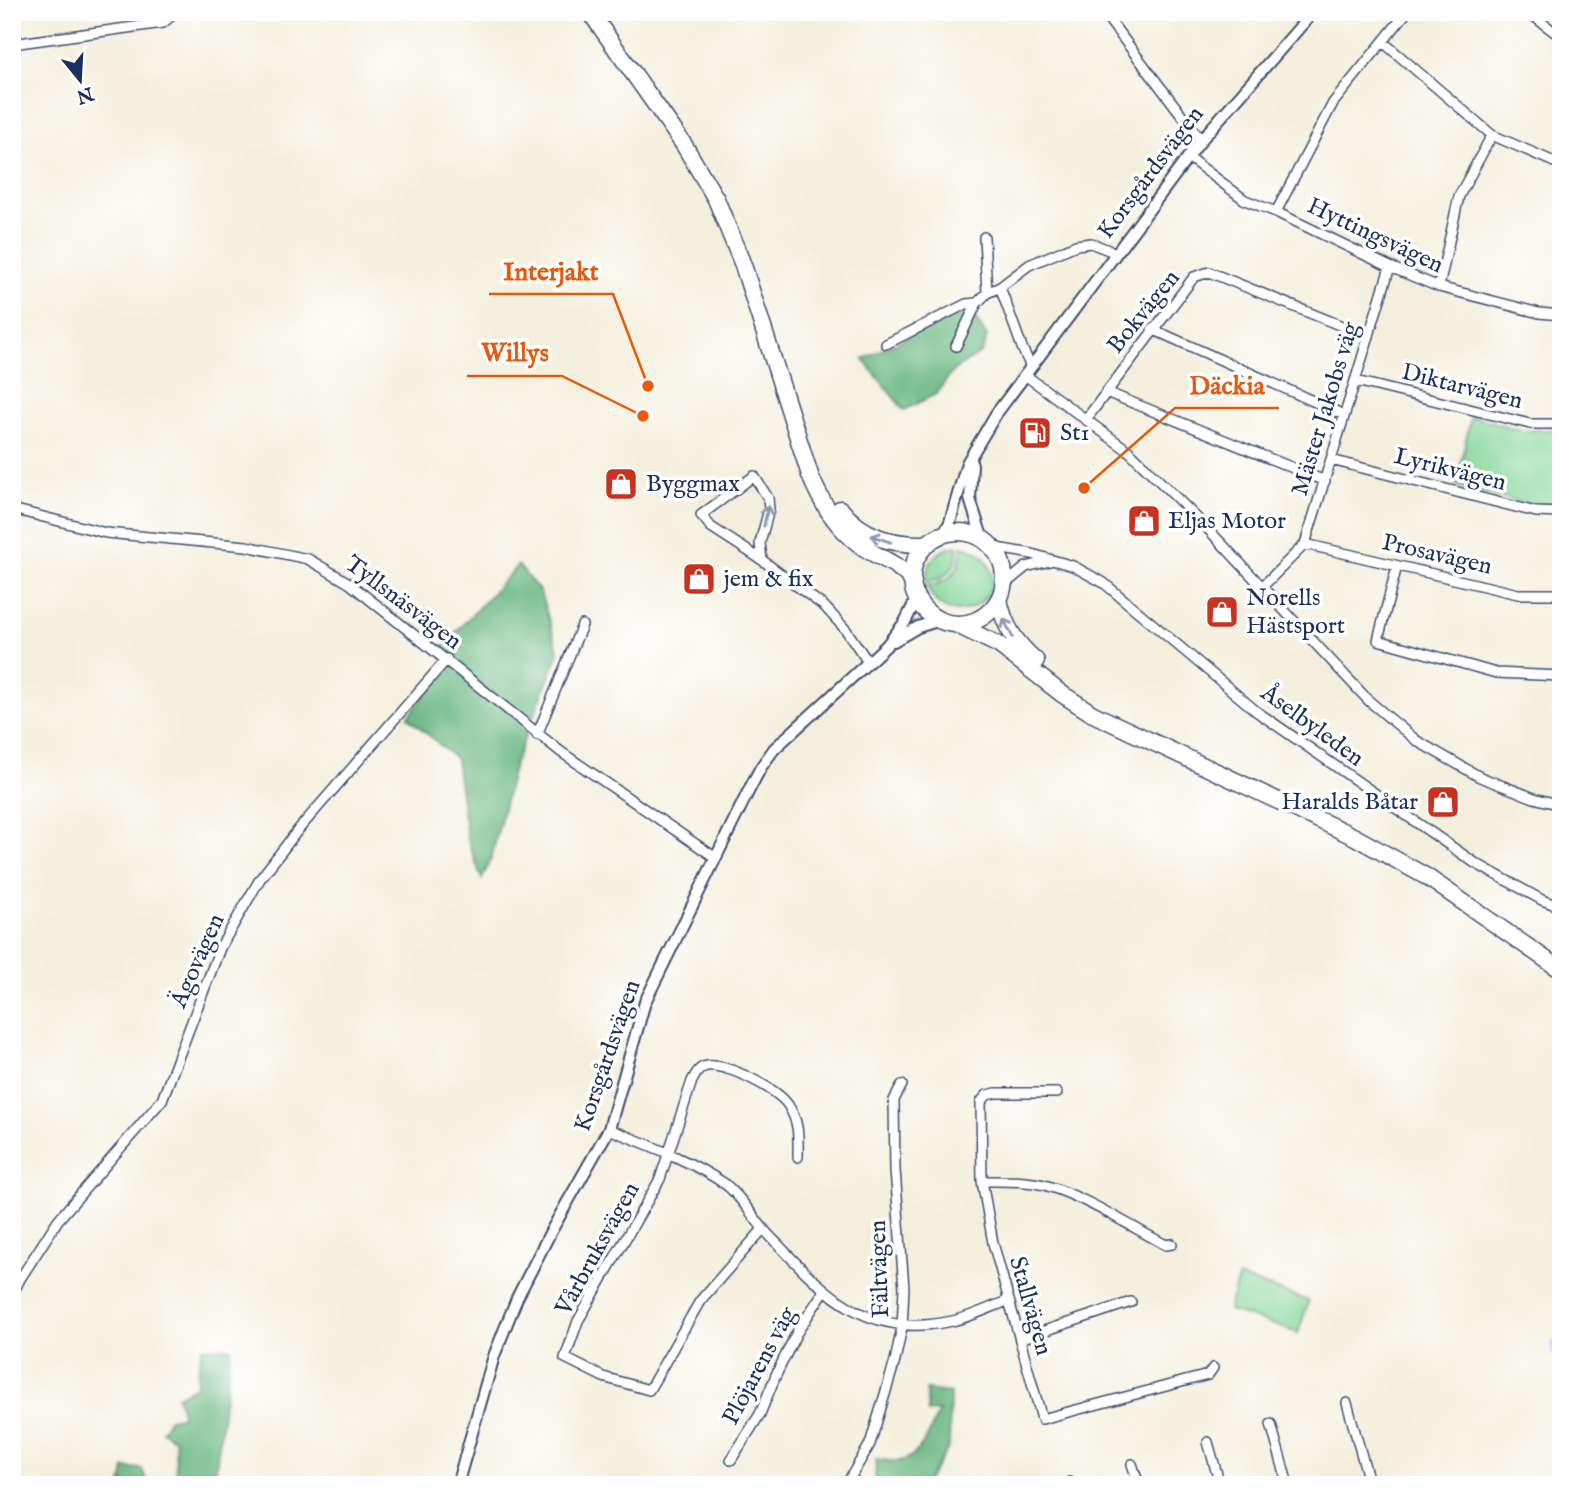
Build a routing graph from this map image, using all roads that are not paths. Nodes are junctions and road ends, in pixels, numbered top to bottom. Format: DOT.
graph roads {
  1 [pos="176,12"];
  2 [pos="590,12"];
  3 [pos="603,12"];
  4 [pos="1103,12"];
  5 [pos="1313,12"];
  6 [pos="1407,12"];
  7 [pos="1528,12"];
  8 [pos="1561,37"];
  9 [pos="1383,42"];
  10 [pos="12,44"];
  11 [pos="1492,135"];
  12 [pos="1201,140"];
  13 [pos="1188,157"];
  14 [pos="1561,165"];
  15 [pos="1276,212"];
  16 [pos="984,237"];
  17 [pos="1116,253"];
  18 [pos="1390,267"];
  19 [pos="1000,287"];
  20 [pos="1439,288"];
  21 [pos="986,293"];
  22 [pos="977,303"];
  23 [pos="1561,315"];
  24 [pos="1152,329"];
  25 [pos="1368,337"];
  26 [pos="886,344"];
  27 [pos="956,346"];
  28 [pos="1028,371"];
  29 [pos="1356,381"];
  30 [pos="1106,392"];
  31 [pos="1345,415"];
  32 [pos="1087,418"];
  33 [pos="1561,424"];
  34 [pos="975,447"];
  35 [pos="1331,460"];
  36 [pos="1325,481"];
  37 [pos="12,509"];
  38 [pos="1561,513"];
  39 [pos="943,536"];
  40 [pos="987,543"];
  41 [pos="928,544"];
  42 [pos="1305,544"];
  43 [pos="762,560"];
  44 [pos="1054,560"];
  45 [pos="1397,566"];
  46 [pos="1261,588"];
  47 [pos="915,590"];
  48 [pos="1001,592"];
  49 [pos="1561,594"];
  50 [pos="947,622"];
  51 [pos="582,625"];
  52 [pos="886,646"];
  53 [pos="447,659"];
  54 [pos="868,662"];
  55 [pos="1561,676"];
  56 [pos="537,735"];
  57 [pos="1561,805"];
  58 [pos="716,858"];
  59 [pos="1561,906"];
  60 [pos="1561,958"];
  61 [pos="1561,970"];
  62 [pos="902,1085"];
  63 [pos="1056,1093"];
  64 [pos="609,1129"];
  65 [pos="670,1154"];
  66 [pos="798,1157"];
  67 [pos="982,1181"];
  68 [pos="764,1229"];
  69 [pos="1172,1244"];
  70 [pos="824,1291"];
  71 [pos="12,1295"];
  72 [pos="1007,1301"];
  73 [pos="1131,1302"];
  74 [pos="902,1327"];
  75 [pos="1020,1339"];
  76 [pos="1213,1368"];
  77 [pos="1347,1403"];
  78 [pos="1271,1424"];
  79 [pos="1208,1442"];
  80 [pos="731,1460"];
  81 [pos="1132,1464"];
  82 [pos="457,1485"];
  83 [pos="846,1485"];
  84 [pos="1139,1485"];
  85 [pos="1220,1485"];
  86 [pos="1288,1485"];
  87 [pos="1370,1485"];
  1 -- 10 [label="street"];
  2 -- 47 [label="highway"];
  41 -- 3 [label="highway, one-way"];
  4 -- 12 [label="street"];
  5 -- 12 [label="street, Korsgårdsvägen"];
  6 -- 9 [label="street"];
  7 -- 8 [label="street"];
  9 -- 11 [label="street"];
  9 -- 15 [label="street"];
  11 -- 14 [label="street"];
  11 -- 20 [label="street"];
  12 -- 13 [label="street, Korsgårdsvägen"];
  13 -- 15 [label="street, Hyttingsvägen"];
  13 -- 17 [label="street, Korsgårdsvägen"];
  15 -- 18 [label="street, Hyttingsvägen"];
  16 -- 21 [label="street"];
  17 -- 19 [label="street"];
  17 -- 28 [label="street, Korsgårdsvägen"];
  18 -- 20 [label="street, Hyttingsvägen"];
  18 -- 25 [label="street, Mäster Jakobs väg"];
  19 -- 21 [label="street"];
  19 -- 28 [label="street"];
  20 -- 23 [label="street, Hyttingsvägen"];
  21 -- 22 [label="street"];
  22 -- 26 [label="street"];
  22 -- 27 [label="street"];
  24 -- 25 [label="street, Bokvägen"];
  24 -- 30 [label="street, Bokvägen"];
  24 -- 31 [label="street"];
  25 -- 29 [label="street, Mäster Jakobs väg"];
  28 -- 32 [label="street"];
  28 -- 34 [label="street, Korsgårdsvägen"];
  29 -- 31 [label="street, Mäster Jakobs väg"];
  29 -- 33 [label="street, Diktarvägen"];
  30 -- 32 [label="street, Bokvägen"];
  30 -- 36 [label="street"];
  31 -- 35 [label="street, Mäster Jakobs väg"];
  32 -- 46 [label="street"];
  34 -- 39 [label="street, Korsgårdsvägen"];
  34 -- 40 [label="street, Korsgårdsvägen"];
  35 -- 36 [label="street, Mäster Jakobs väg"];
  35 -- 38 [label="street, Lyrikvägen"];
  36 -- 42 [label="street, Mäster Jakobs väg"];
  37 -- 53 [label="street, Tyllsnäsvägen"];
  39 -- 40 [label="highway"];
  39 -- 41 [label="highway"];
  40 -- 44 [label="street, Åselbyleden"];
  40 -- 48 [label="highway"];
  41 -- 47 [label="highway"];
  42 -- 45 [label="street, Prosavägen"];
  42 -- 46 [label="street, Mäster Jakobs väg"];
  43 -- 43 [label="street, one-way"];
  43 -- 54 [label="street"];
  44 -- 48 [label="street"];
  44 -- 59 [label="street, Åselbyleden"];
  45 -- 49 [label="street, Prosavägen"];
  45 -- 55 [label="street"];
  46 -- 57 [label="street"];
  47 -- 50 [label="highway"];
  47 -- 52 [label="street, Korsgårdsvägen"];
  48 -- 50 [label="highway"];
  60 -- 48 [label="highway, one-way"];
  50 -- 52 [label="street, Korsgårdsvägen"];
  50 -- 61 [label="highway"];
  51 -- 56 [label="street"];
  52 -- 54 [label="street, Korsgårdsvägen"];
  53 -- 56 [label="street, Tyllsnäsvägen"];
  53 -- 71 [label="street, Ägovägen"];
  54 -- 58 [label="street, Korsgårdsvägen"];
  56 -- 58 [label="street, Tyllsnäsvägen"];
  58 -- 64 [label="street, Korsgårdsvägen"];
  62 -- 74 [label="street, Fältvägen"];
  63 -- 67 [label="street, Stallvägen"];
  64 -- 65 [label="street"];
  64 -- 82 [label="street, Korsgårdsvägen"];
  65 -- 66 [label="street"];
  65 -- 68 [label="street"];
  65 -- 68 [label="street, Vårbruksvägen"];
  67 -- 69 [label="street"];
  67 -- 72 [label="street, Stallvägen"];
  68 -- 70 [label="street"];
  70 -- 74 [label="street"];
  70 -- 80 [label="street, Plöjarens väg"];
  72 -- 74 [label="street"];
  72 -- 75 [label="street, Stallvägen"];
  73 -- 75 [label="street"];
  74 -- 83 [label="street, Fältvägen"];
  75 -- 76 [label="street, Stallvägen"];
  77 -- 87 [label="street"];
  78 -- 86 [label="street"];
  79 -- 85 [label="street"];
  81 -- 84 [label="street"];
}
